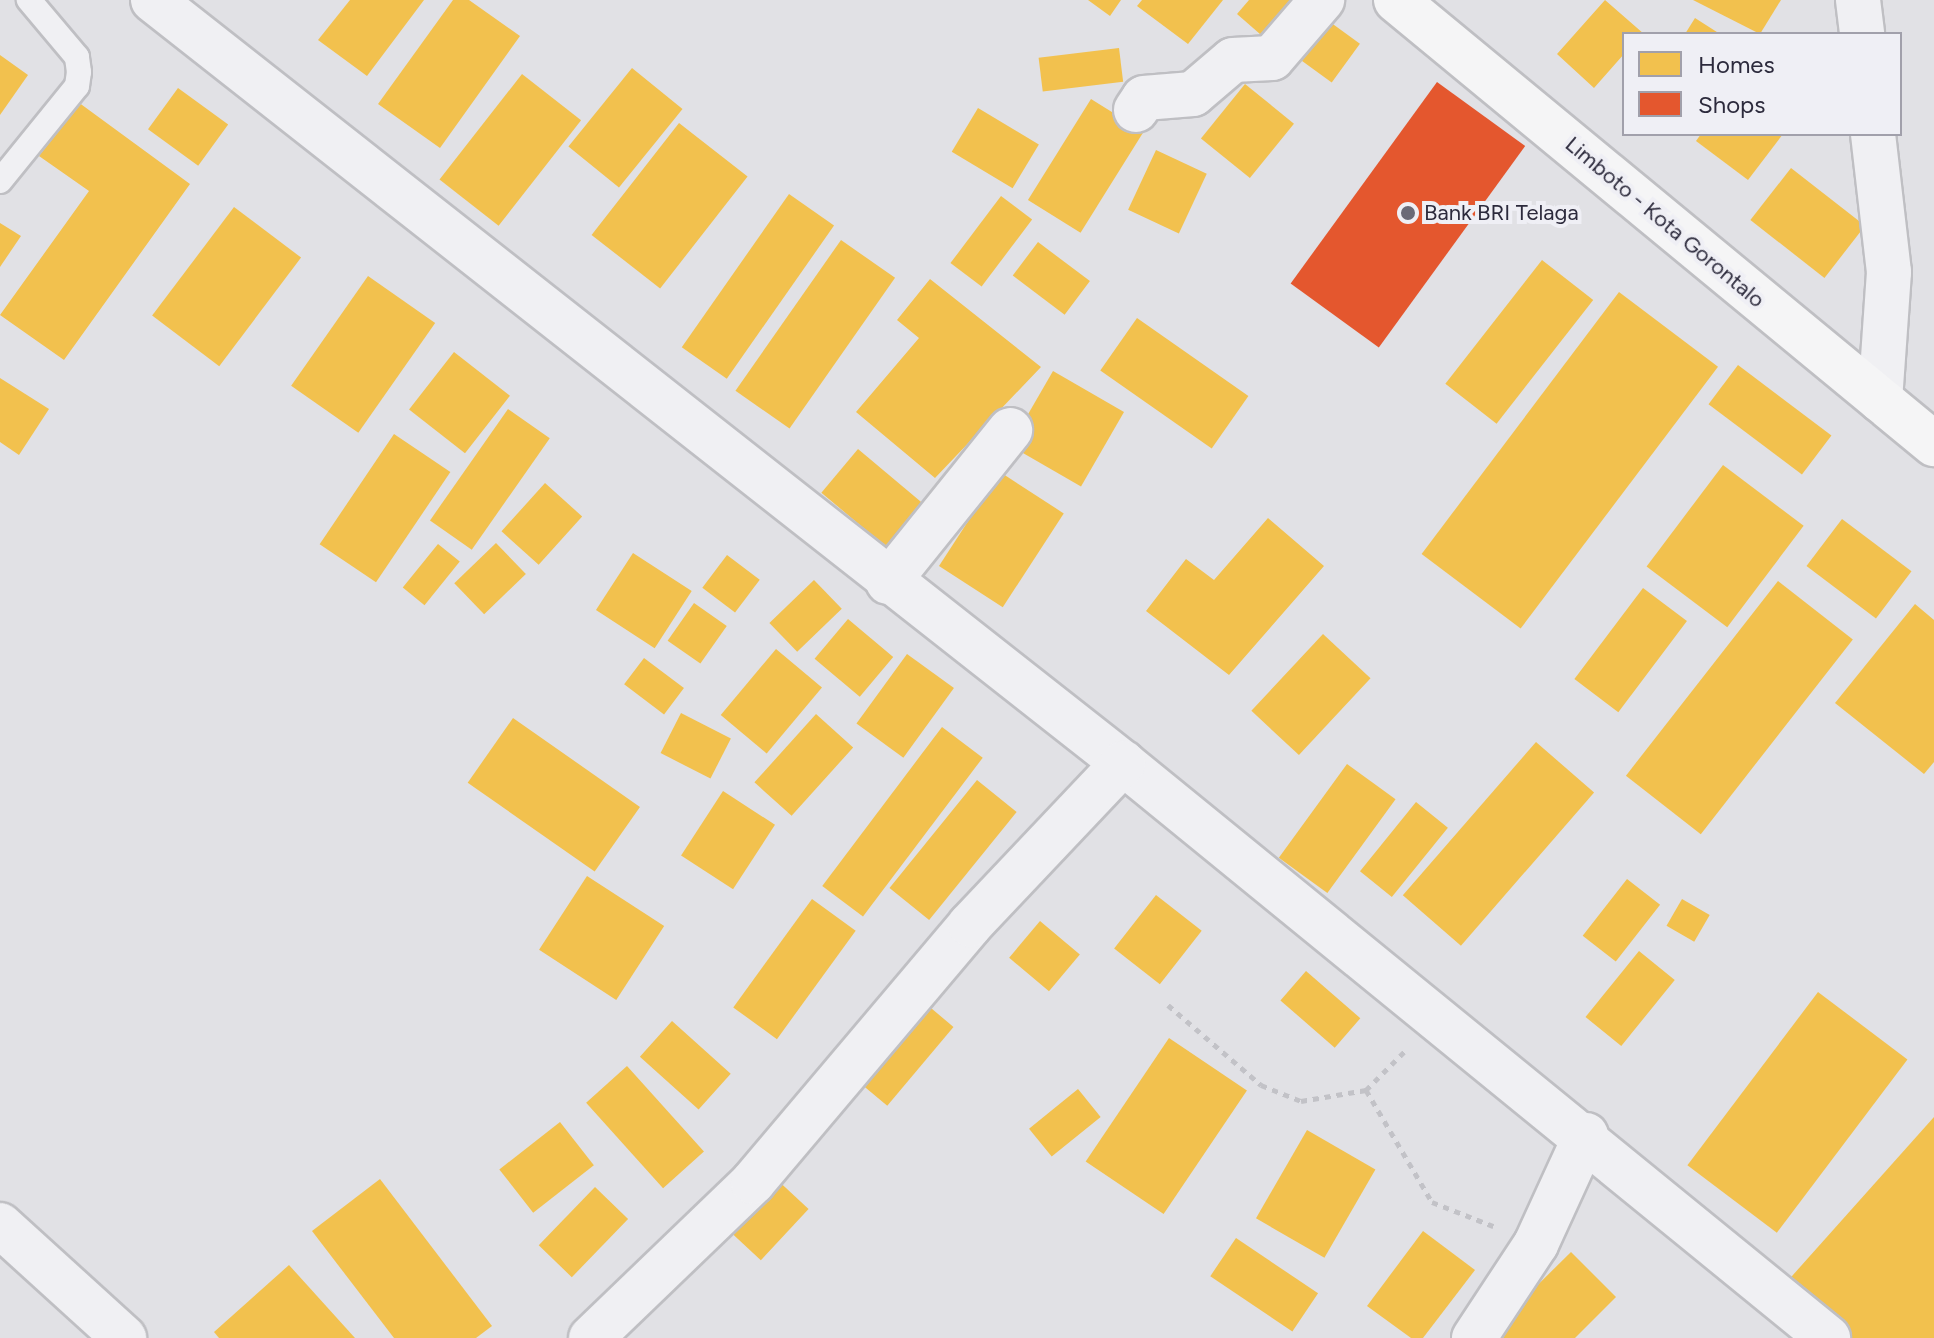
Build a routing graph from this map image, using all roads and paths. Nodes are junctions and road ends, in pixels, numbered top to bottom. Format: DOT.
graph roads {
  1 [pos="29,0"];
  2 [pos="153,0"];
  3 [pos="1322,0"];
  4 [pos="1396,0"];
  5 [pos="1858,0"];
  6 [pos="1862,32"];
  7 [pos="1136,110"];
  8 [pos="1873,136"];
  9 [pos="0,181"];
  10 [pos="1880,400"];
  11 [pos="1010,430"];
  12 [pos="1934,444"];
  13 [pos="888,582"];
  14 [pos="1123,763"];
  15 [pos="1168,1005"];
  16 [pos="1436,1020"];
  17 [pos="1366,1090"];
  18 [pos="1586,1135"];
  19 [pos="0,1225"];
  20 [pos="1536,1244"];
  21 [pos="124,1338"];
  22 [pos="592,1338"];
  23 [pos="1474,1338"];
  24 [pos="1828,1338"];
  1 -- 9 [label="lane"];
  2 -- 13 [label="street"];
  3 -- 7 [label="street"];
  4 -- 10 [label="highway, Limboto - Kota Gorontalo"];
  5 -- 6 [label="street"];
  8 -- 10 [label="street"];
  10 -- 12 [label="highway, Limboto - Kota Gorontalo"];
  11 -- 13 [label="street"];
  13 -- 14 [label="street"];
  14 -- 16 [label="street"];
  14 -- 22 [label="street"];
  15 -- 17 [label="path"];
  16 -- 17 [label="path"];
  16 -- 18 [label="street"];
  17 -- 20 [label="path"];
  18 -- 20 [label="street"];
  18 -- 24 [label="street"];
  19 -- 21 [label="street"];
  20 -- 23 [label="street"];
}
